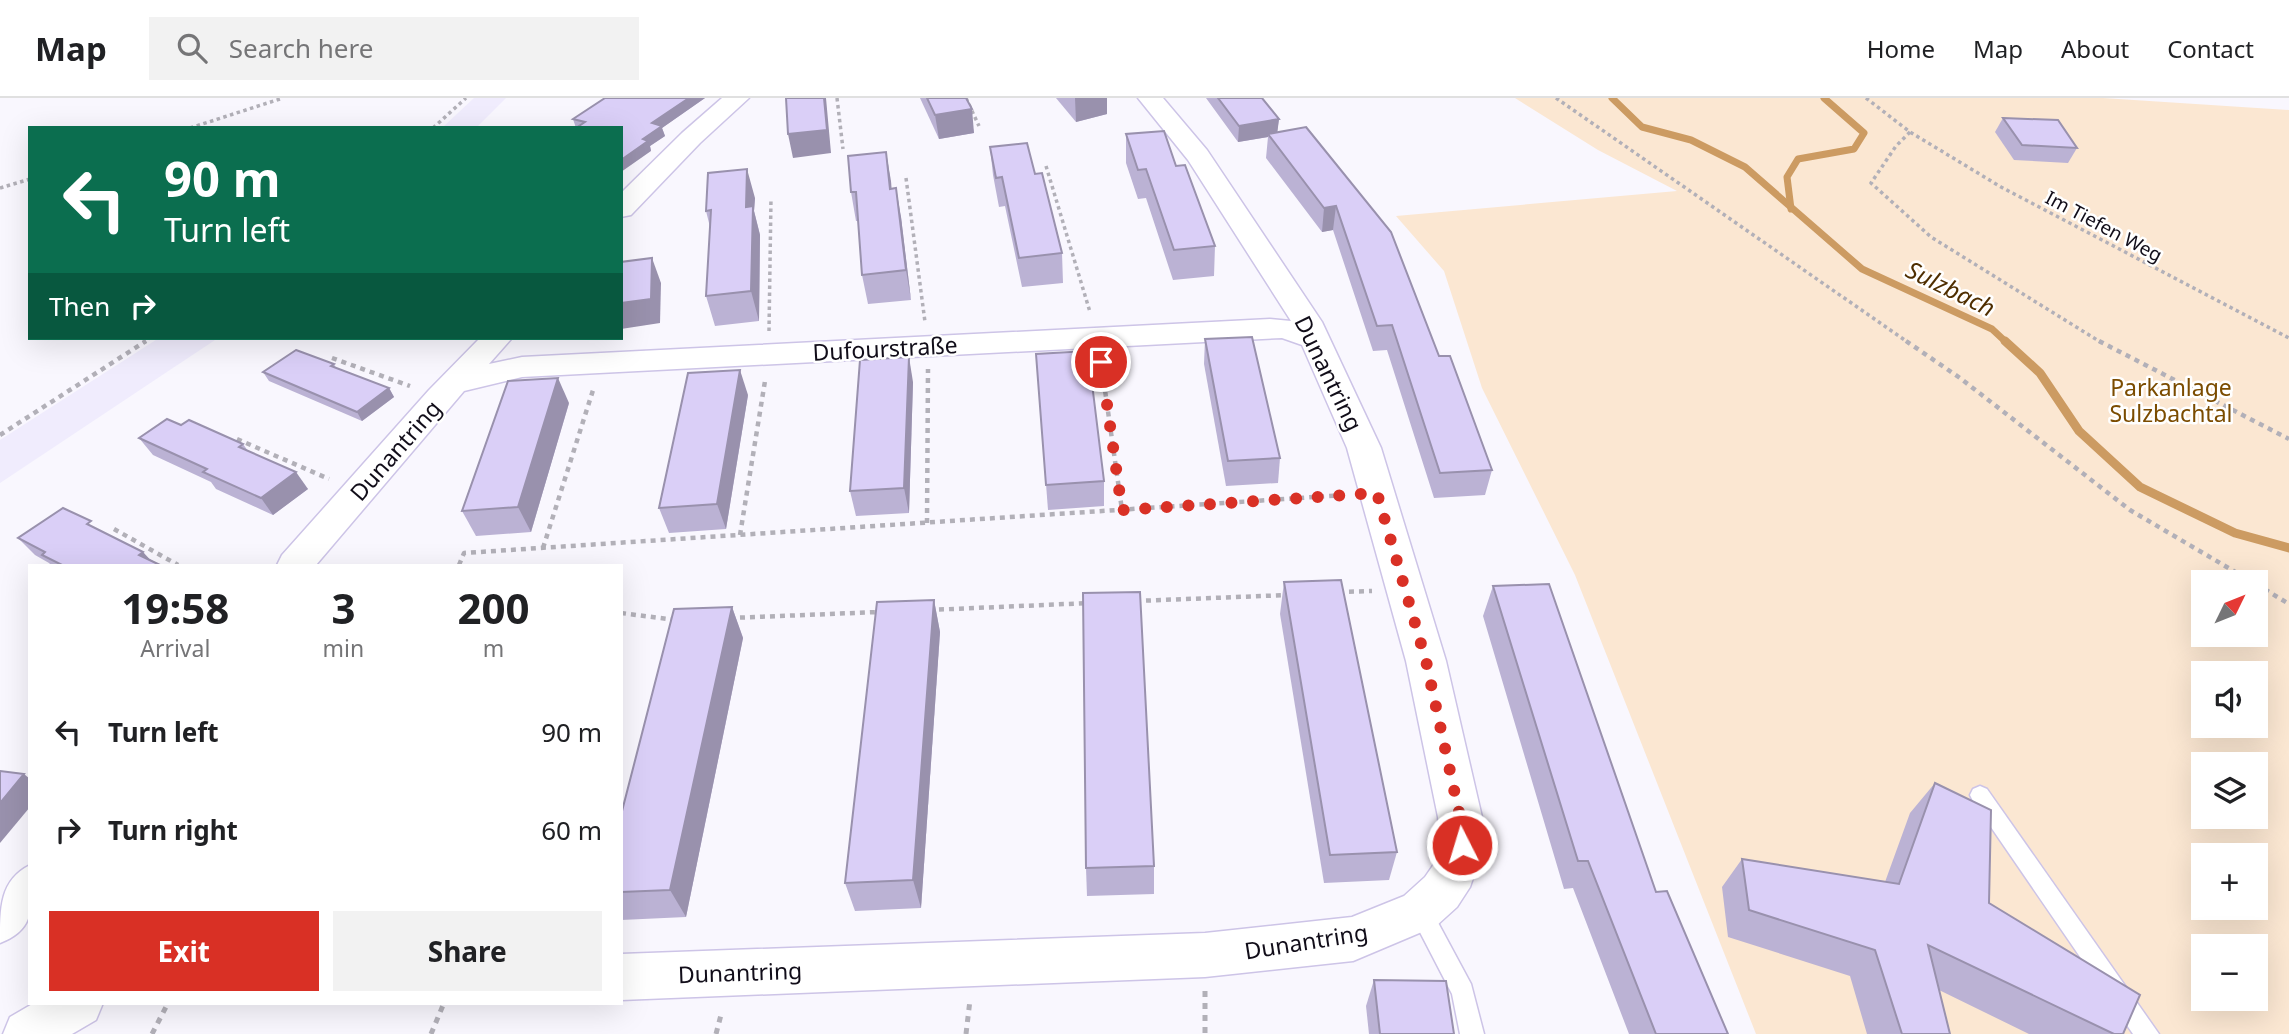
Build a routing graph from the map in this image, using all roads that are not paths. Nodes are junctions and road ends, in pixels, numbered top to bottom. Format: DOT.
graph roads {
  1 [pos="737,98"];
  2 [pos="1150,98"];
  3 [pos="623,207"];
  4 [pos="1315,339"];
  5 [pos="495,340"];
  6 [pos="447,390"];
  7 [pos="296,564"];
  8 [pos="1980,795"];
  9 [pos="28,887"];
  10 [pos="1420,911"];
  11 [pos="0,922"];
  12 [pos="623,976"];
  13 [pos="76,1005"];
  14 [pos="27,1034"];
  15 [pos="1472,1034"];
  16 [pos="2147,1034"];
  1 -- 3 [label="street"];
  2 -- 4 [label="street, Dunantring"];
  4 -- 6 [label="street, Dufourstraße"];
  4 -- 10 [label="street, Dunantring"];
  5 -- 6 [label="street, Dunantring"];
  6 -- 7 [label="street, Dunantring"];
  8 -- 16 [label="lane"];
  9 -- 11 [label="street"];
  10 -- 12 [label="street, Dunantring"];
  10 -- 15 [label="lane"];
  13 -- 14 [label="street"];
}
